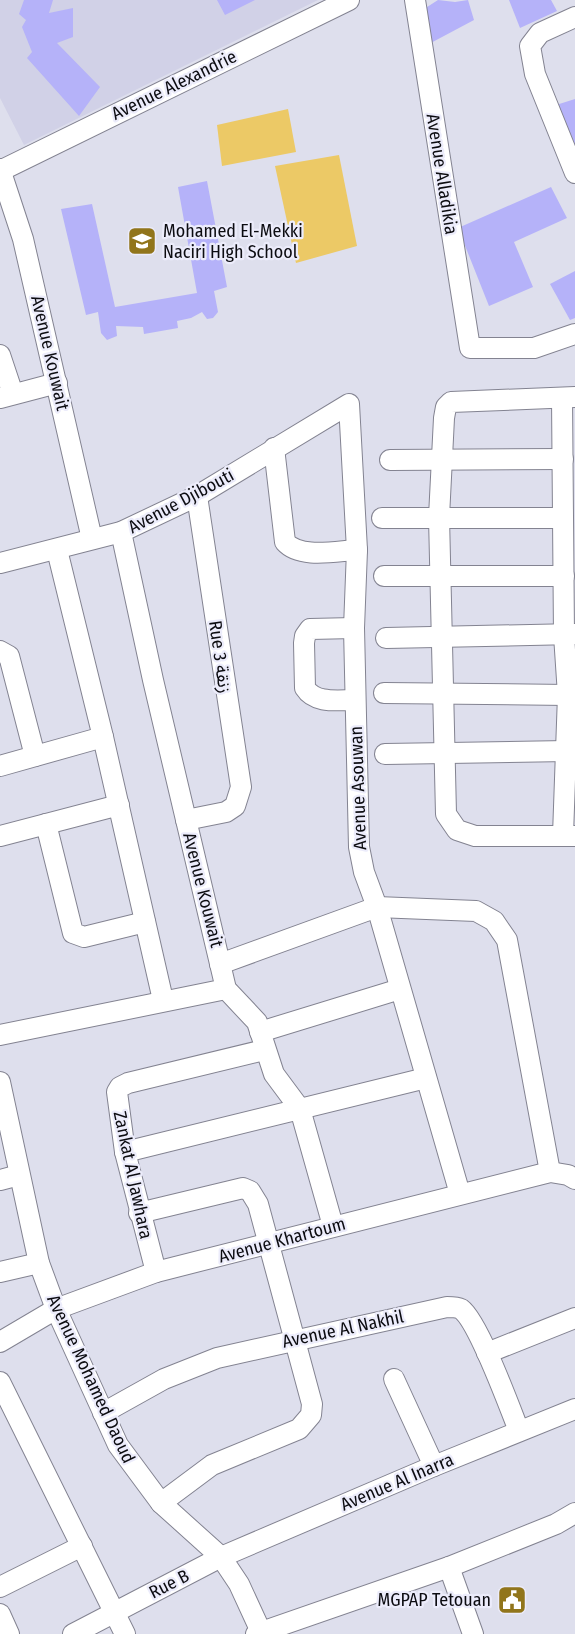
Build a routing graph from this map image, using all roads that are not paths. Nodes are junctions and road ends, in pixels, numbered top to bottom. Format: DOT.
graph roads {
  1 [pos="349,0"];
  2 [pos="415,0"];
  3 [pos="575,17"];
  4 [pos="1,170"];
  5 [pos="575,173"];
  6 [pos="575,334"];
  7 [pos="0,355"];
  8 [pos="57,383"];
  9 [pos="6,396"];
  10 [pos="568,398"];
  11 [pos="349,404"];
  12 [pos="274,448"];
  13 [pos="442,459"];
  14 [pos="563,459"];
  15 [pos="390,460"];
  16 [pos="197,496"];
  17 [pos="439,517"];
  18 [pos="382,518"];
  19 [pos="562,518"];
  20 [pos="121,532"];
  21 [pos="92,539"];
  22 [pos="57,550"];
  23 [pos="357,550"];
  24 [pos="0,563"];
  25 [pos="384,576"];
  26 [pos="441,576"];
  27 [pos="564,576"];
  28 [pos="354,628"];
  29 [pos="442,635"];
  30 [pos="569,635"];
  31 [pos="386,638"];
  32 [pos="0,651"];
  33 [pos="384,693"];
  34 [pos="443,694"];
  35 [pos="568,695"];
  36 [pos="355,700"];
  37 [pos="104,737"];
  38 [pos="567,751"];
  39 [pos="386,754"];
  40 [pos="444,755"];
  41 [pos="35,756"];
  42 [pos="0,766"];
  43 [pos="119,805"];
  44 [pos="186,820"];
  45 [pos="46,824"];
  46 [pos="0,836"];
  47 [pos="569,836"];
  48 [pos="377,908"];
  49 [pos="145,922"];
  50 [pos="220,964"];
  51 [pos="226,989"];
  52 [pos="400,989"];
  53 [pos="163,1000"];
  54 [pos="0,1035"];
  55 [pos="262,1041"];
  56 [pos="426,1078"];
  57 [pos="0,1082"];
  58 [pos="2,1106"];
  59 [pos="300,1109"];
  60 [pos="125,1152"];
  61 [pos="550,1172"];
  62 [pos="10,1178"];
  63 [pos="575,1179"];
  64 [pos="460,1194"];
  65 [pos="139,1213"];
  66 [pos="333,1226"];
  67 [pos="269,1245"];
  68 [pos="39,1263"];
  69 [pos="0,1272"];
  70 [pos="156,1272"];
  71 [pos="56,1309"];
  72 [pos="575,1318"];
  73 [pos="294,1339"];
  74 [pos="0,1342"];
  75 [pos="487,1353"];
  76 [pos="394,1379"];
  77 [pos="0,1382"];
  78 [pos="575,1409"];
  79 [pos="103,1413"];
  80 [pos="519,1431"];
  81 [pos="434,1466"];
  82 [pos="160,1503"];
  83 [pos="575,1513"];
  84 [pos="82,1546"];
  85 [pos="221,1557"];
  86 [pos="449,1568"];
  87 [pos="0,1587"];
  88 [pos="116,1611"];
  89 [pos="0,1614"];
  90 [pos="260,1633"];
  91 [pos="9,1634"];
  92 [pos="73,1634"];
  93 [pos="125,1634"];
  94 [pos="473,1634"];
  1 -- 4 [label="street, Avenue Alexandrie"];
  2 -- 6 [label="street, Avenue Alladikia"];
  3 -- 5 [label="street"];
  4 -- 8 [label="street, Avenue Kouwait"];
  7 -- 9 [label="street"];
  8 -- 9 [label="street"];
  8 -- 21 [label="street, Avenue Kouwait"];
  10 -- 13 [label="street"];
  10 -- 14 [label="street"];
  11 -- 12 [label="street, Avenue Djibouti"];
  11 -- 23 [label="street, Avenue Asouwan"];
  12 -- 16 [label="street, Avenue Djibouti"];
  12 -- 23 [label="street"];
  13 -- 14 [label="street"];
  13 -- 15 [label="street"];
  13 -- 17 [label="street"];
  14 -- 19 [label="street"];
  16 -- 20 [label="street, Avenue Djibouti"];
  16 -- 44 [label="street, Rue 3 زنقة"];
  17 -- 18 [label="street"];
  17 -- 19 [label="street"];
  17 -- 26 [label="street"];
  19 -- 27 [label="street"];
  20 -- 21 [label="street, Avenue Djibouti"];
  20 -- 44 [label="street, Avenue Kouwait"];
  21 -- 22 [label="street, Avenue Djibouti"];
  22 -- 24 [label="street, Avenue Djibouti"];
  22 -- 37 [label="street"];
  23 -- 28 [label="street, Avenue Asouwan"];
  25 -- 26 [label="street"];
  26 -- 27 [label="street"];
  26 -- 29 [label="street"];
  27 -- 30 [label="street"];
  28 -- 36 [label="street, Avenue Asouwan"];
  28 -- 36 [label="street"];
  29 -- 30 [label="street"];
  29 -- 31 [label="street"];
  29 -- 34 [label="street"];
  30 -- 35 [label="street"];
  32 -- 41 [label="street"];
  33 -- 34 [label="street"];
  34 -- 35 [label="street"];
  34 -- 40 [label="street"];
  35 -- 38 [label="street"];
  36 -- 48 [label="street, Avenue Asouwan"];
  37 -- 41 [label="street"];
  37 -- 43 [label="street"];
  38 -- 40 [label="street"];
  38 -- 47 [label="street"];
  39 -- 40 [label="street"];
  40 -- 47 [label="street"];
  41 -- 42 [label="street"];
  43 -- 45 [label="street"];
  43 -- 49 [label="street"];
  44 -- 50 [label="street, Avenue Kouwait"];
  45 -- 46 [label="street"];
  45 -- 49 [label="street"];
  48 -- 50 [label="street"];
  48 -- 52 [label="street, Avenue Asouwan"];
  48 -- 61 [label="street"];
  49 -- 53 [label="street"];
  50 -- 51 [label="street, Avenue Kouwait"];
  51 -- 53 [label="street"];
  51 -- 55 [label="street"];
  52 -- 55 [label="street"];
  52 -- 56 [label="street, Avenue Asouwan"];
  53 -- 54 [label="street"];
  55 -- 59 [label="street"];
  55 -- 60 [label="street, Zankat Al Jawhara"];
  56 -- 59 [label="street"];
  56 -- 64 [label="street, Avenue Asouwan"];
  57 -- 58 [label="street, Avenue Mohamed Daoud"];
  58 -- 62 [label="street, Avenue Mohamed Daoud"];
  59 -- 60 [label="street"];
  59 -- 66 [label="street"];
  60 -- 65 [label="street, Zankat Al Jawhara"];
  61 -- 63 [label="street, Avenue Khartoum"];
  61 -- 64 [label="street, Avenue Khartoum"];
  62 -- 68 [label="street, Avenue Mohamed Daoud"];
  64 -- 66 [label="street, Avenue Khartoum"];
  65 -- 67 [label="street"];
  65 -- 70 [label="street, Zankat Al Jawhara"];
  66 -- 67 [label="street, Avenue Khartoum"];
  67 -- 70 [label="street, Avenue Khartoum"];
  67 -- 73 [label="street"];
  68 -- 69 [label="street"];
  68 -- 71 [label="street, Avenue Mohamed Daoud"];
  70 -- 71 [label="street, Avenue Khartoum"];
  71 -- 74 [label="street, Avenue Khartoum"];
  71 -- 79 [label="street, Avenue Mohamed Daoud"];
  72 -- 75 [label="street"];
  73 -- 75 [label="street, Avenue Al Nakhil"];
  73 -- 79 [label="street, Avenue Al Nakhil"];
  73 -- 82 [label="street"];
  75 -- 80 [label="street, Avenue Al Nakhil"];
  76 -- 81 [label="street"];
  77 -- 84 [label="street"];
  78 -- 80 [label="street, Avenue Al Inarra"];
  79 -- 82 [label="street, Avenue Mohamed Daoud"];
  80 -- 81 [label="street, Avenue Al Inarra"];
  81 -- 85 [label="street, Avenue Al Inarra"];
  82 -- 85 [label="street, Avenue Mohamed Daoud"];
  83 -- 86 [label="street"];
  84 -- 87 [label="street"];
  84 -- 88 [label="street"];
  85 -- 88 [label="street, Rue B"];
  85 -- 90 [label="street, Avenue Mohamed Daoud"];
  86 -- 90 [label="street"];
  86 -- 94 [label="street"];
  88 -- 92 [label="street, Rue B"];
  88 -- 93 [label="street"];
  89 -- 91 [label="street"];
}
